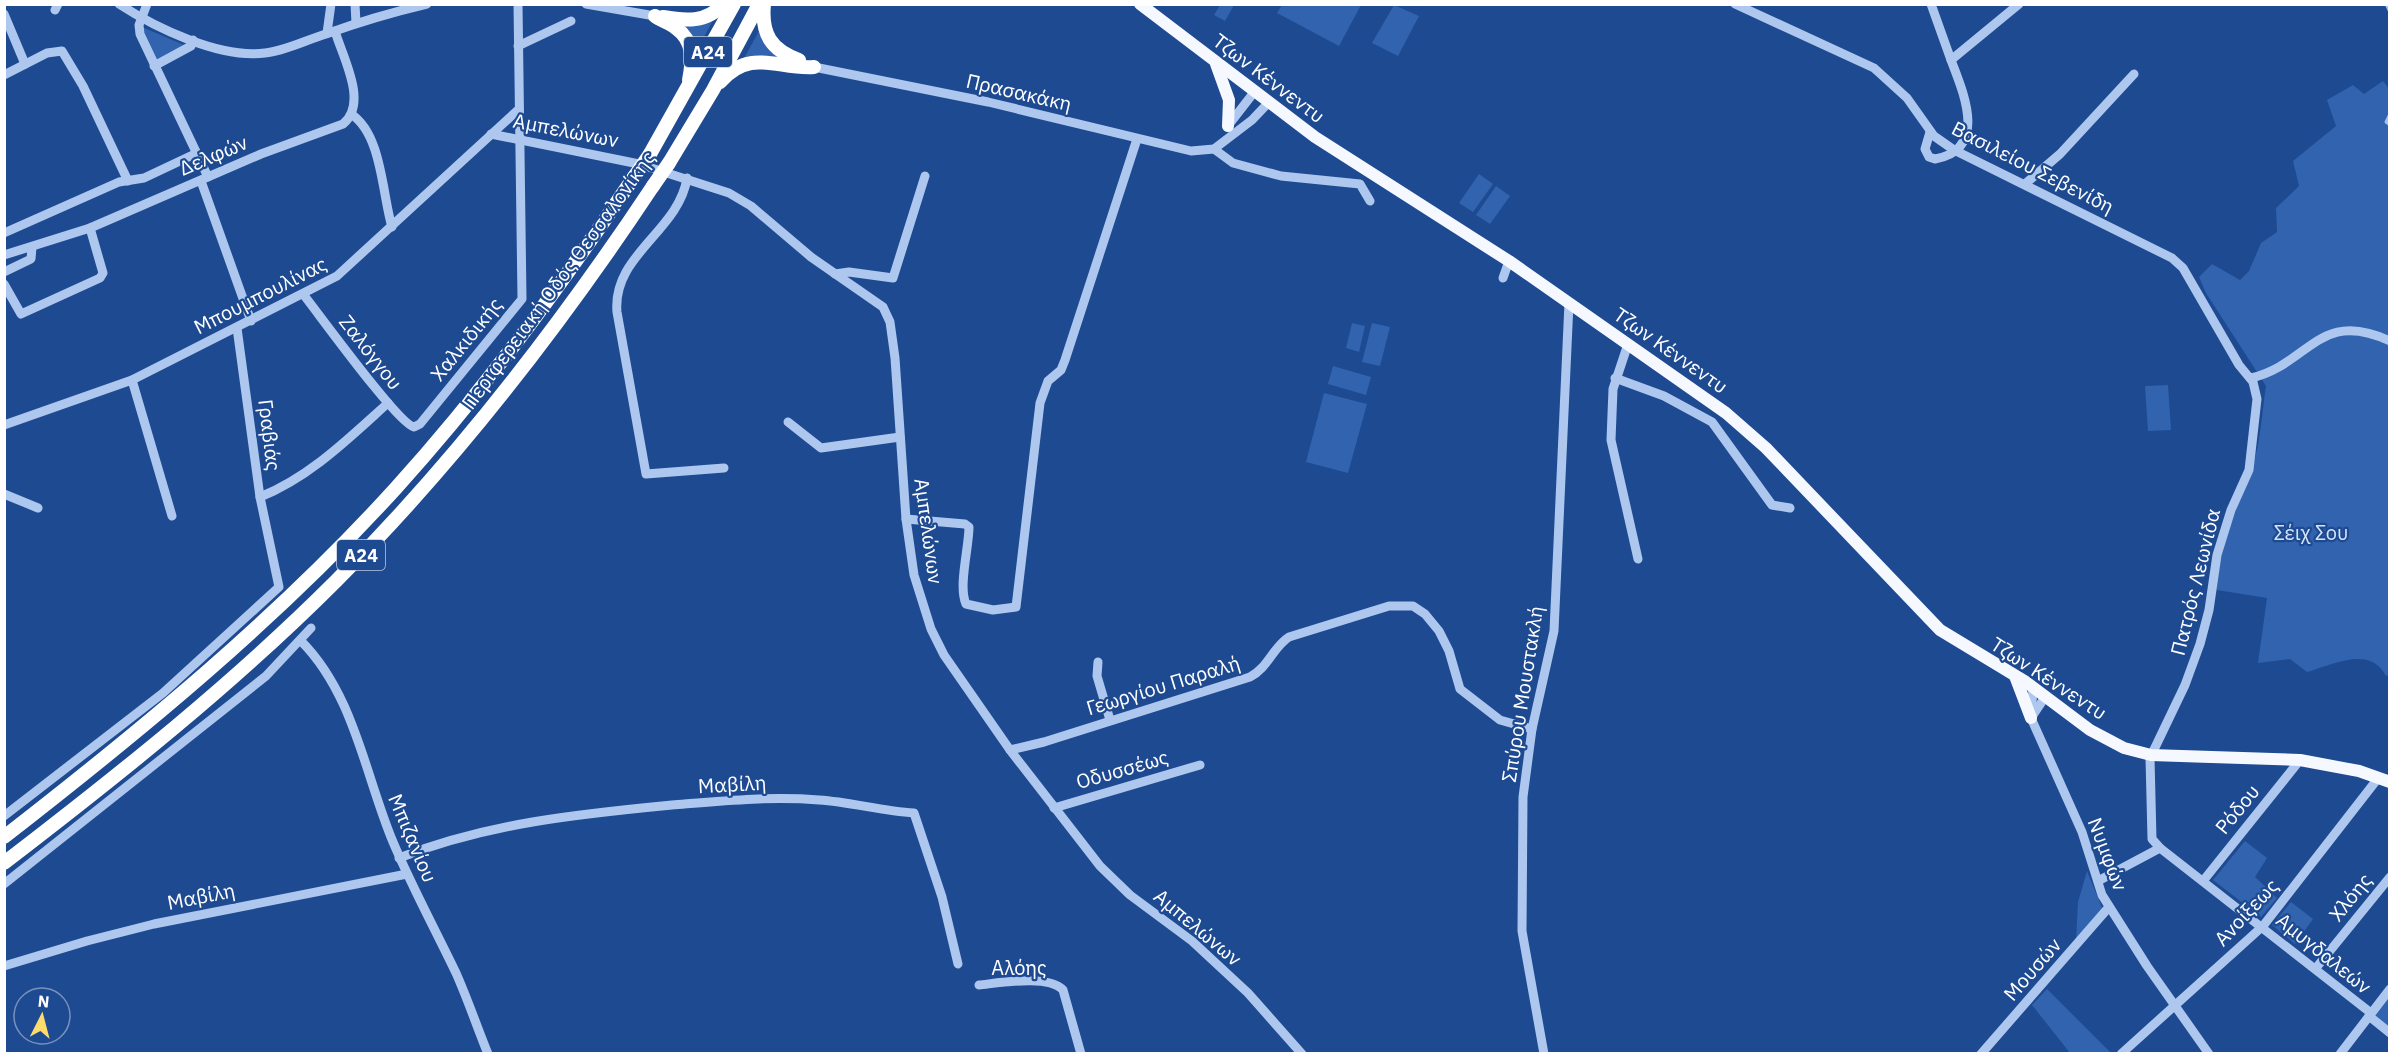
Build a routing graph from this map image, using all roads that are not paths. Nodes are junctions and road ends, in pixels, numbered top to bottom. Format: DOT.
graph roads {
  1 [pos="119,4"];
  2 [pos="147,4"];
  3 [pos="330,4"];
  4 [pos="355,4"];
  5 [pos="427,4"];
  6 [pos="518,4"];
  7 [pos="586,4"];
  8 [pos="723,4"];
  9 [pos="734,4"];
  10 [pos="759,4"];
  11 [pos="764,4"];
  12 [pos="1140,4"];
  13 [pos="1932,4"];
  14 [pos="2019,4"];
  15 [pos="1737,5"];
  16 [pos="4,14"];
  17 [pos="655,16"];
  18 [pos="142,18"];
  19 [pos="571,21"];
  20 [pos="356,23"];
  21 [pos="331,32"];
  22 [pos="193,40"];
  23 [pos="518,46"];
  24 [pos="1214,60"];
  25 [pos="1951,60"];
  26 [pos="25,64"];
  27 [pos="154,66"];
  28 [pos="814,67"];
  29 [pos="2134,74"];
  30 [pos="4,75"];
  31 [pos="713,90"];
  32 [pos="1255,91"];
  33 [pos="682,100"];
  34 [pos="1269,102"];
  35 [pos="519,109"];
  36 [pos="351,114"];
  37 [pos="1228,126"];
  38 [pos="1930,132"];
  39 [pos="491,134"];
  40 [pos="1137,139"];
  41 [pos="519,140"];
  42 [pos="1217,146"];
  43 [pos="1954,150"];
  44 [pos="197,153"];
  45 [pos="926,176"];
  46 [pos="687,178"];
  47 [pos="204,179"];
  48 [pos="128,181"];
  49 [pos="2025,184"];
  50 [pos="1370,201"];
  51 [pos="392,227"];
  52 [pos="90,228"];
  53 [pos="4,233"];
  54 [pos="32,247"];
  55 [pos="4,255"];
  56 [pos="1509,261"];
  57 [pos="4,272"];
  58 [pos="835,274"];
  59 [pos="1503,278"];
  60 [pos="4,284"];
  61 [pos="303,294"];
  62 [pos="1569,303"];
  63 [pos="251,321"];
  64 [pos="237,328"];
  65 [pos="2390,341"];
  66 [pos="1628,344"];
  67 [pos="1615,378"];
  68 [pos="2251,378"];
  69 [pos="132,380"];
  70 [pos="388,403"];
  71 [pos="788,422"];
  72 [pos="4,425"];
  73 [pos="414,427"];
  74 [pos="900,437"];
  75 [pos="724,468"];
  76 [pos="4,494"];
  77 [pos="260,496"];
  78 [pos="38,508"];
  79 [pos="1790,508"];
  80 [pos="172,516"];
  81 [pos="906,519"];
  82 [pos="1638,559"];
  83 [pos="311,628"];
  84 [pos="301,641"];
  85 [pos="1098,662"];
  86 [pos="2015,676"];
  87 [pos="2033,688"];
  88 [pos="2045,696"];
  89 [pos="2031,718"];
  90 [pos="1110,720"];
  91 [pos="1532,729"];
  92 [pos="1010,750"];
  93 [pos="2151,755"];
  94 [pos="2300,760"];
  95 [pos="1200,765"];
  96 [pos="2384,779"];
  97 [pos="1054,808"];
  98 [pos="4,816"];
  99 [pos="4,837"];
  100 [pos="2160,848"];
  101 [pos="399,858"];
  102 [pos="4,863"];
  103 [pos="407,874"];
  104 [pos="2390,877"];
  105 [pos="2098,880"];
  106 [pos="2203,881"];
  107 [pos="4,884"];
  108 [pos="2109,907"];
  109 [pos="2263,927"];
  110 [pos="958,964"];
  111 [pos="4,966"];
  112 [pos="2316,968"];
  113 [pos="979,985"];
  114 [pos="2390,989"];
  115 [pos="2176,1004"];
  116 [pos="2370,1014"];
  117 [pos="2390,1033"];
  118 [pos="488,1053"];
  119 [pos="1081,1053"];
  120 [pos="1302,1053"];
  121 [pos="1544,1053"];
  122 [pos="1981,1053"];
  123 [pos="2121,1053"];
  124 [pos="2209,1053"];
  125 [pos="2340,1053"];
  1 -- 18 [label="street"];
  2 -- 18 [label="street"];
  3 -- 21 [label="street"];
  4 -- 20 [label="street"];
  5 -- 20 [label="street"];
  6 -- 23 [label="street"];
  7 -- 17 [label="street"];
  8 -- 17 [label="highway"];
  9 -- 33 [label="highway, Περιφερειακή Οδός Θεσσαλονίκης / Α24"];
  10 -- 31 [label="highway, Περιφερειακή Οδός Θεσσαλονίκης / Α24"];
  11 -- 28 [label="highway"];
  12 -- 24 [label="main road, Τζων Κέννεντυ"];
  13 -- 25 [label="street"];
  14 -- 25 [label="street"];
  15 -- 38 [label="street, Βασιλείου Σεβενίδη"];
  16 -- 26 [label="street"];
  17 -- 33 [label="highway"];
  18 -- 22 [label="street"];
  18 -- 27 [label="street"];
  19 -- 23 [label="street"];
  20 -- 21 [label="street"];
  21 -- 22 [label="street"];
  21 -- 36 [label="street"];
  22 -- 27 [label="street"];
  23 -- 35 [label="street"];
  24 -- 32 [label="main road, Τζων Κέννεντυ"];
  24 -- 37 [label="main road"];
  25 -- 43 [label="street"];
  26 -- 30 [label="street"];
  26 -- 48 [label="street"];
  27 -- 44 [label="street"];
  28 -- 31 [label="highway"];
  28 -- 40 [label="street, Πρασακάκη"];
  29 -- 49 [label="street"];
  31 -- 102 [label="highway, Περιφερειακή Οδός Θεσσαλονίκης / Α24, bridge"];
  32 -- 34 [label="main road, Τζων Κέννεντυ"];
  32 -- 37 [label="street"];
  33 -- 99 [label="highway, Περιφερειακή Οδός Θεσσαλονίκης / Α24, bridge"];
  34 -- 42 [label="street"];
  34 -- 56 [label="main road, Τζων Κέννεντυ"];
  35 -- 39 [label="street, Μπουμπουλίνας"];
  35 -- 41 [label="street"];
  36 -- 47 [label="street, Δελφών"];
  36 -- 51 [label="street"];
  37 -- 42 [label="street"];
  38 -- 43 [label="street, Βασιλείου Σεβενίδη"];
  38 -- 43 [label="street"];
  39 -- 41 [label="street, Αμπελώνων"];
  39 -- 51 [label="street, Μπουμπουλίνας"];
  40 -- 42 [label="street, Πρασακάκη"];
  40 -- 81 [label="street"];
  41 -- 46 [label="street, Αμπελώνων"];
  41 -- 73 [label="street, Χαλκιδικής"];
  42 -- 50 [label="street"];
  43 -- 49 [label="street, Βασιλείου Σεβενίδη"];
  44 -- 47 [label="street"];
  44 -- 48 [label="street"];
  45 -- 58 [label="street"];
  46 -- 58 [label="street, Αμπελώνων"];
  46 -- 75 [label="street"];
  47 -- 52 [label="street, Δελφών"];
  47 -- 63 [label="street"];
  48 -- 53 [label="street"];
  49 -- 68 [label="street, Βασιλείου Σεβενίδη"];
  51 -- 61 [label="street, Μπουμπουλίνας"];
  52 -- 54 [label="street, Δελφών"];
  52 -- 60 [label="street"];
  54 -- 55 [label="street, Δελφών"];
  54 -- 57 [label="street"];
  56 -- 59 [label="street"];
  56 -- 62 [label="main road, Τζων Κέννεντυ"];
  58 -- 74 [label="street, Αμπελώνων"];
  61 -- 63 [label="street, Μπουμπουλίνας"];
  61 -- 70 [label="street, Ζαλόγγου"];
  62 -- 66 [label="main road, Τζων Κέννεντυ"];
  62 -- 91 [label="street, Σπύρου Μουστακλή"];
  63 -- 64 [label="street, Μπουμπουλίνας"];
  64 -- 69 [label="street, Μπουμπουλίνας"];
  64 -- 77 [label="street, Γραβιάς"];
  65 -- 68 [label="street"];
  66 -- 67 [label="street"];
  66 -- 86 [label="main road, Τζων Κέννεντυ"];
  67 -- 79 [label="street"];
  67 -- 82 [label="street"];
  68 -- 93 [label="street, Πατρός Λεωνίδα"];
  69 -- 72 [label="street, Μπουμπουλίνας"];
  69 -- 80 [label="street"];
  70 -- 73 [label="street, Ζαλόγγου"];
  70 -- 77 [label="street"];
  71 -- 74 [label="street"];
  74 -- 81 [label="street, Αμπελώνων"];
  76 -- 78 [label="street"];
  77 -- 98 [label="street, Γραβιάς"];
  81 -- 92 [label="street, Αμπελώνων"];
  83 -- 84 [label="street"];
  84 -- 101 [label="street, Μπιζανίου"];
  84 -- 107 [label="street"];
  85 -- 90 [label="street"];
  86 -- 87 [label="main road, Τζων Κέννεντυ"];
  86 -- 89 [label="main road"];
  87 -- 88 [label="main road, Τζων Κέννεντυ"];
  87 -- 89 [label="street"];
  88 -- 89 [label="street"];
  88 -- 93 [label="main road, Τζων Κέννεντυ"];
  89 -- 105 [label="street, Νυμφών"];
  90 -- 91 [label="street, Γεωργίου Παραλή"];
  90 -- 92 [label="street, Γεωργίου Παραλή"];
  91 -- 121 [label="street, Σπύρου Μουστακλή"];
  92 -- 97 [label="street, Αμπελώνων"];
  93 -- 94 [label="main road, Τζων Κέννεντυ"];
  93 -- 100 [label="street"];
  94 -- 96 [label="main road, Τζων Κέννεντυ"];
  94 -- 106 [label="street, Ρόδου"];
  95 -- 97 [label="street, Οδυσσέως"];
  96 -- 109 [label="street, Ανοίξεως"];
  97 -- 120 [label="street, Αμπελώνων"];
  100 -- 105 [label="street"];
  100 -- 106 [label="street, Αμυγδαλεών"];
  101 -- 103 [label="street, Μπιζανίου"];
  101 -- 110 [label="street, Μαβίλη"];
  103 -- 111 [label="street, Μαβίλη"];
  103 -- 118 [label="street, Μπιζανίου"];
  104 -- 112 [label="street, Χλόης"];
  105 -- 108 [label="street, Νυμφών"];
  106 -- 109 [label="street, Αμυγδαλεών"];
  108 -- 115 [label="street, Νυμφών"];
  108 -- 122 [label="street, Μουσών"];
  109 -- 112 [label="street, Αμυγδαλεών"];
  109 -- 115 [label="street, Ανοίξεως"];
  112 -- 116 [label="street, Αμυγδαλεών"];
  113 -- 119 [label="street, Αλόης"];
  114 -- 116 [label="street"];
  115 -- 123 [label="street, Ανοίξεως"];
  115 -- 124 [label="street, Νυμφών"];
  116 -- 117 [label="street, Αμυγδαλεών"];
  116 -- 125 [label="street"];
}
